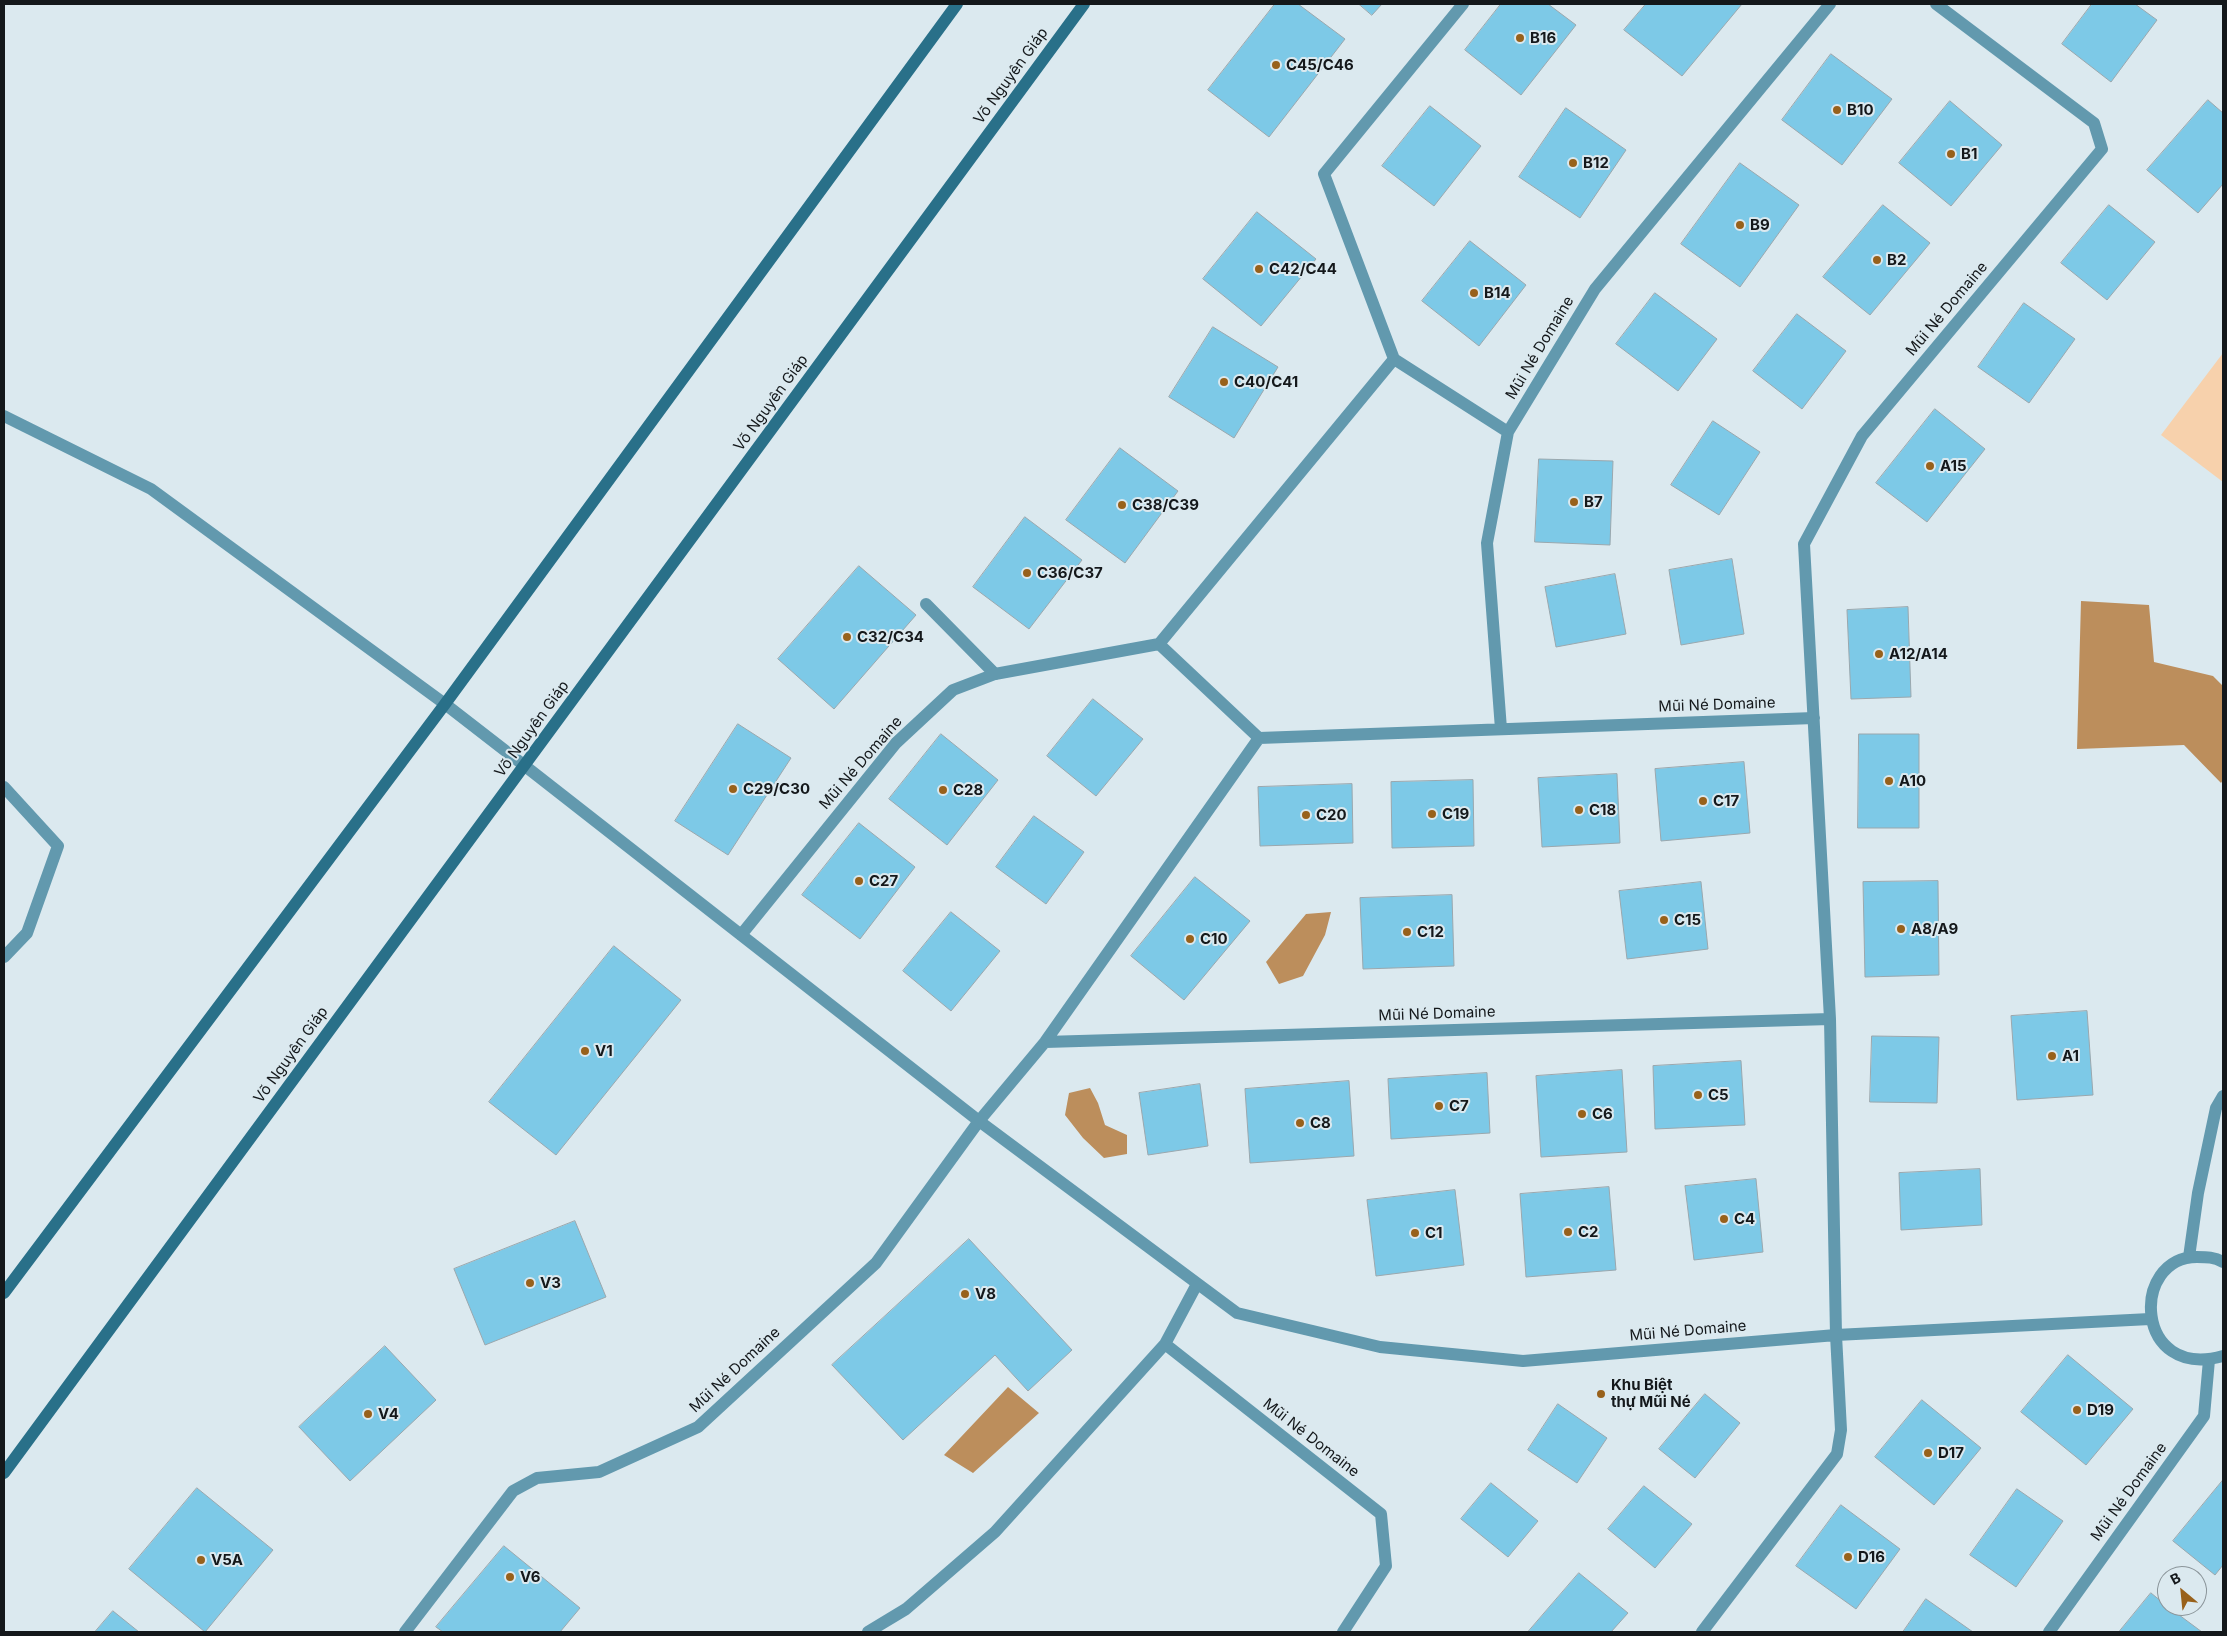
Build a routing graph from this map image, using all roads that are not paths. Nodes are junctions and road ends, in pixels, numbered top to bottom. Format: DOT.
graph roads {
  1 [pos="957,4"];
  2 [pos="1084,4"];
  3 [pos="1463,4"];
  4 [pos="1830,4"];
  5 [pos="1936,4"];
  6 [pos="1394,359"];
  7 [pos="4,416"];
  8 [pos="1508,432"];
  9 [pos="926,604"];
  10 [pos="1159,644"];
  11 [pos="995,674"];
  12 [pos="445,704"];
  13 [pos="1814,718"];
  14 [pos="1501,729"];
  15 [pos="1259,738"];
  16 [pos="525,766"];
  17 [pos="4,787"];
  18 [pos="741,934"];
  19 [pos="4,957"];
  20 [pos="1830,1018"];
  21 [pos="1044,1042"];
  22 [pos="2223,1096"];
  23 [pos="979,1121"];
  24 [pos="2189,1257"];
  25 [pos="2223,1262"];
  26 [pos="1197,1284"];
  27 [pos="4,1293"];
  28 [pos="2150,1319"];
  29 [pos="1836,1334"];
  30 [pos="1165,1344"];
  31 [pos="2223,1356"];
  32 [pos="2209,1360"];
  33 [pos="4,1473"];
  34 [pos="405,1632"];
  35 [pos="868,1632"];
  36 [pos="1343,1632"];
  37 [pos="1702,1632"];
  38 [pos="2049,1632"];
  1 -- 12 [label="main road"];
  2 -- 16 [label="main road, Võ Nguyên Giáp"];
  3 -- 6 [label="street"];
  4 -- 8 [label="street, Mũi Né Domaine"];
  5 -- 13 [label="street, Mũi Né Domaine"];
  6 -- 8 [label="street"];
  6 -- 10 [label="street"];
  7 -- 12 [label="street, Mũi Né Domaine"];
  8 -- 14 [label="street, Mũi Né Domaine"];
  9 -- 11 [label="street"];
  10 -- 11 [label="street, Mũi Né Domaine"];
  10 -- 15 [label="street"];
  11 -- 18 [label="street, Mũi Né Domaine"];
  12 -- 16 [label="street, Mũi Né Domaine"];
  12 -- 27 [label="main road"];
  13 -- 14 [label="street, Mũi Né Domaine"];
  13 -- 20 [label="street, Mũi Né Domaine"];
  14 -- 15 [label="street, Mũi Né Domaine"];
  15 -- 21 [label="street, Mũi Né Domaine"];
  16 -- 18 [label="street, Mũi Né Domaine"];
  16 -- 33 [label="main road, Võ Nguyên Giáp"];
  17 -- 19 [label="street"];
  18 -- 23 [label="street, Mũi Né Domaine"];
  20 -- 21 [label="street, Mũi Né Domaine"];
  20 -- 29 [label="street, Mũi Né Domaine"];
  21 -- 23 [label="street, Mũi Né Domaine"];
  22 -- 24 [label="street"];
  23 -- 26 [label="street, Mũi Né Domaine"];
  23 -- 34 [label="street, Mũi Né Domaine"];
  24 -- 25 [label="street"];
  24 -- 28 [label="street"];
  26 -- 29 [label="street, Mũi Né Domaine"];
  26 -- 30 [label="street"];
  28 -- 29 [label="street, Mũi Né Domaine"];
  28 -- 32 [label="street"];
  29 -- 37 [label="street, Mũi Né Domaine"];
  30 -- 35 [label="street"];
  30 -- 36 [label="street, Mũi Né Domaine"];
  31 -- 32 [label="street"];
  32 -- 38 [label="street, Mũi Né Domaine"];
}
